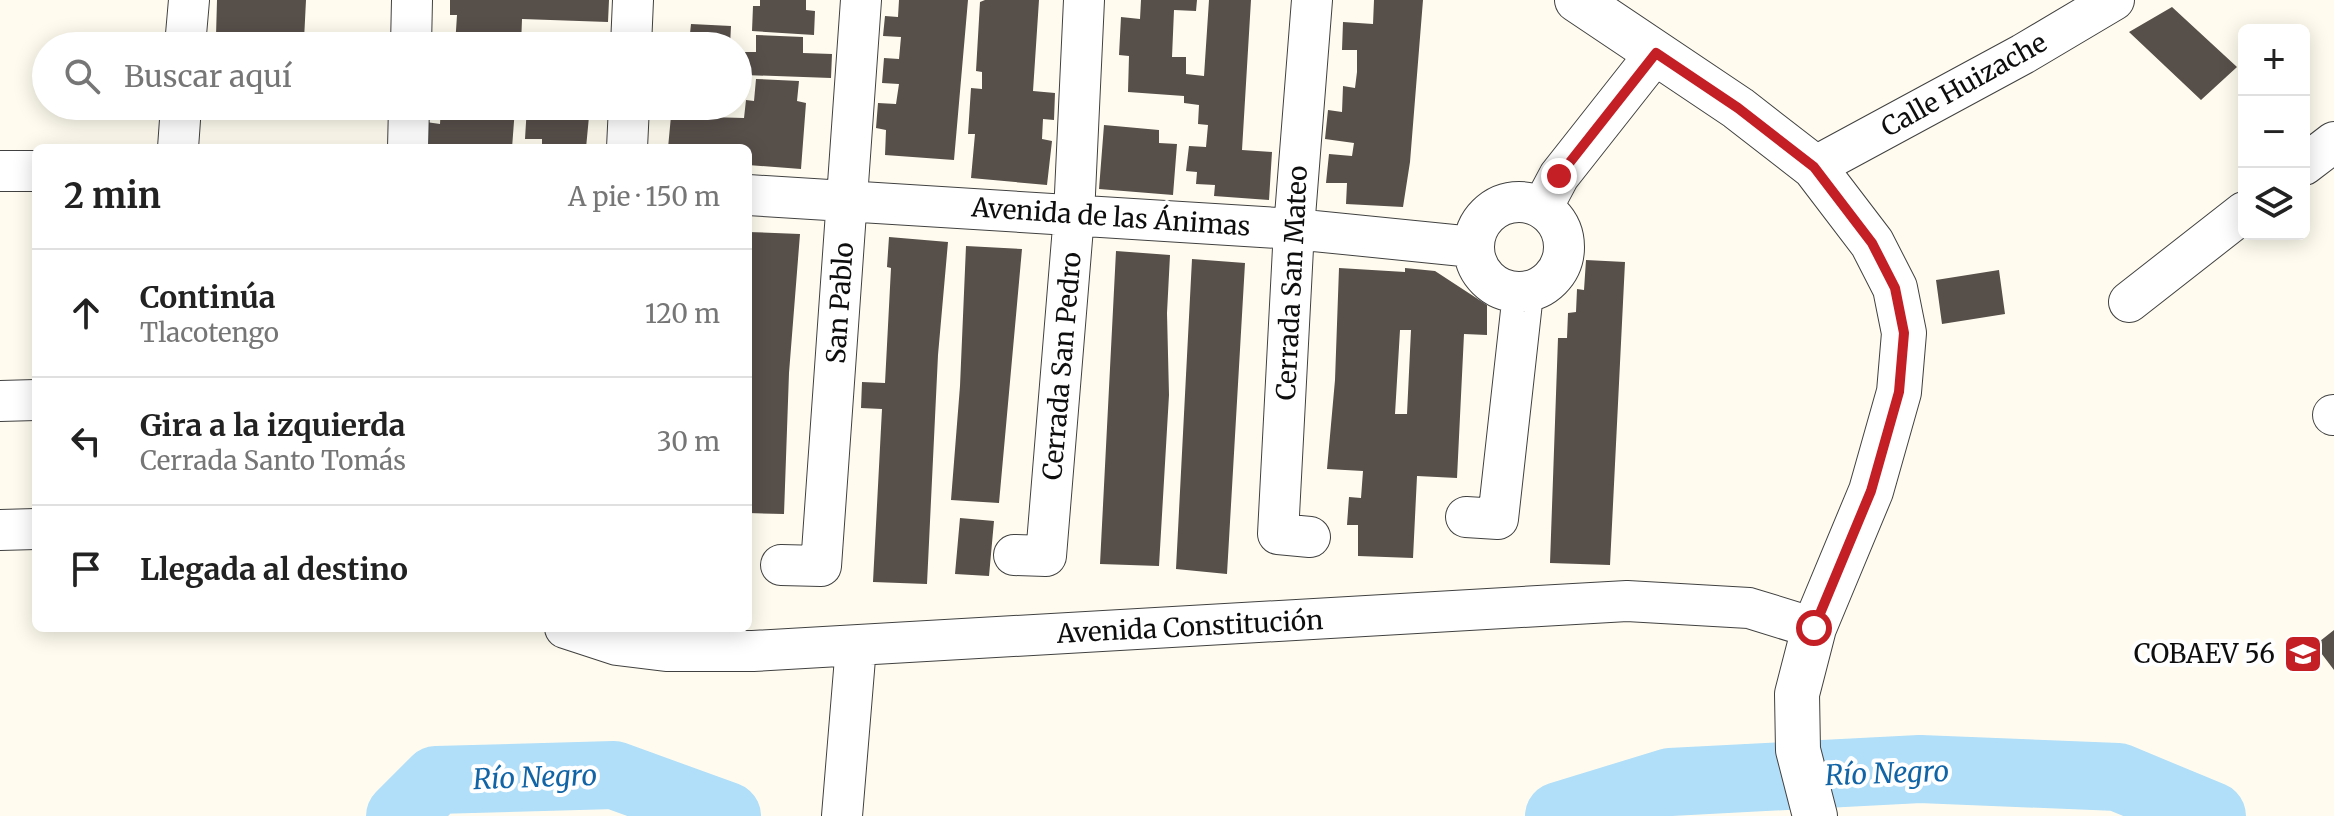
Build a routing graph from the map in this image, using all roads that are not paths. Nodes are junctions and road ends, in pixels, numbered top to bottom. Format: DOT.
graph roads {
  1 [pos="189,0"];
  2 [pos="412,0"];
  3 [pos="633,0"];
  4 [pos="861,0"];
  5 [pos="1084,0"];
  6 [pos="1312,0"];
  7 [pos="1577,0"];
  8 [pos="2114,0"];
  9 [pos="186,32"];
  10 [pos="411,32"];
  11 [pos="632,32"];
  12 [pos="1656,53"];
  13 [pos="180,120"];
  14 [pos="409,120"];
  15 [pos="628,120"];
  16 [pos="2334,142"];
  17 [pos="178,144"];
  18 [pos="408,144"];
  19 [pos="627,144"];
  20 [pos="2310,160"];
  21 [pos="1814,167"];
  22 [pos="0,171"];
  23 [pos="32,171"];
  24 [pos="752,195"];
  25 [pos="847,200"];
  26 [pos="1542,208"];
  27 [pos="1074,215"];
  28 [pos="2238,217"];
  29 [pos="1294,229"];
  30 [pos="1473,247"];
  31 [pos="1523,293"];
  32 [pos="2129,302"];
  33 [pos="32,400"];
  34 [pos="0,401"];
  35 [pos="1466,517"];
  36 [pos="32,529"];
  37 [pos="0,530"];
  38 [pos="1310,537"];
  39 [pos="1014,555"];
  40 [pos="781,565"];
  41 [pos="1814,628"];
  42 [pos="577,632"];
  43 [pos="856,646"];
  44 [pos="842,809"];
  45 [pos="1815,816"];
  1 -- 9 [label="street"];
  2 -- 10 [label="street"];
  3 -- 11 [label="street"];
  4 -- 25 [label="street, San Pablo"];
  5 -- 27 [label="street, Cerrada San Pedro"];
  6 -- 29 [label="street, Cerrada San Mateo"];
  7 -- 12 [label="street"];
  8 -- 21 [label="street, Calle Huizache"];
  12 -- 21 [label="street"];
  12 -- 26 [label="street"];
  13 -- 17 [label="street"];
  14 -- 18 [label="street"];
  15 -- 19 [label="street"];
  16 -- 20 [label="street"];
  21 -- 41 [label="street"];
  22 -- 23 [label="street"];
  24 -- 25 [label="street, Avenida de las Ánimas"];
  25 -- 27 [label="street, Avenida de las Ánimas"];
  25 -- 40 [label="street, San Pablo"];
  26 -- 30 [label="street"];
  26 -- 31 [label="street"];
  27 -- 29 [label="street, Avenida de las Ánimas"];
  27 -- 39 [label="street, Cerrada San Pedro"];
  28 -- 32 [label="street"];
  29 -- 30 [label="street, Avenida de las Ánimas"];
  29 -- 38 [label="street, Cerrada San Mateo"];
  30 -- 31 [label="street"];
  31 -- 35 [label="street"];
  33 -- 34 [label="street"];
  36 -- 37 [label="street"];
  41 -- 43 [label="street, Avenida Constitución"];
  41 -- 45 [label="street"];
  42 -- 43 [label="street, Avenida Constitución"];
  43 -- 44 [label="street"];
}
